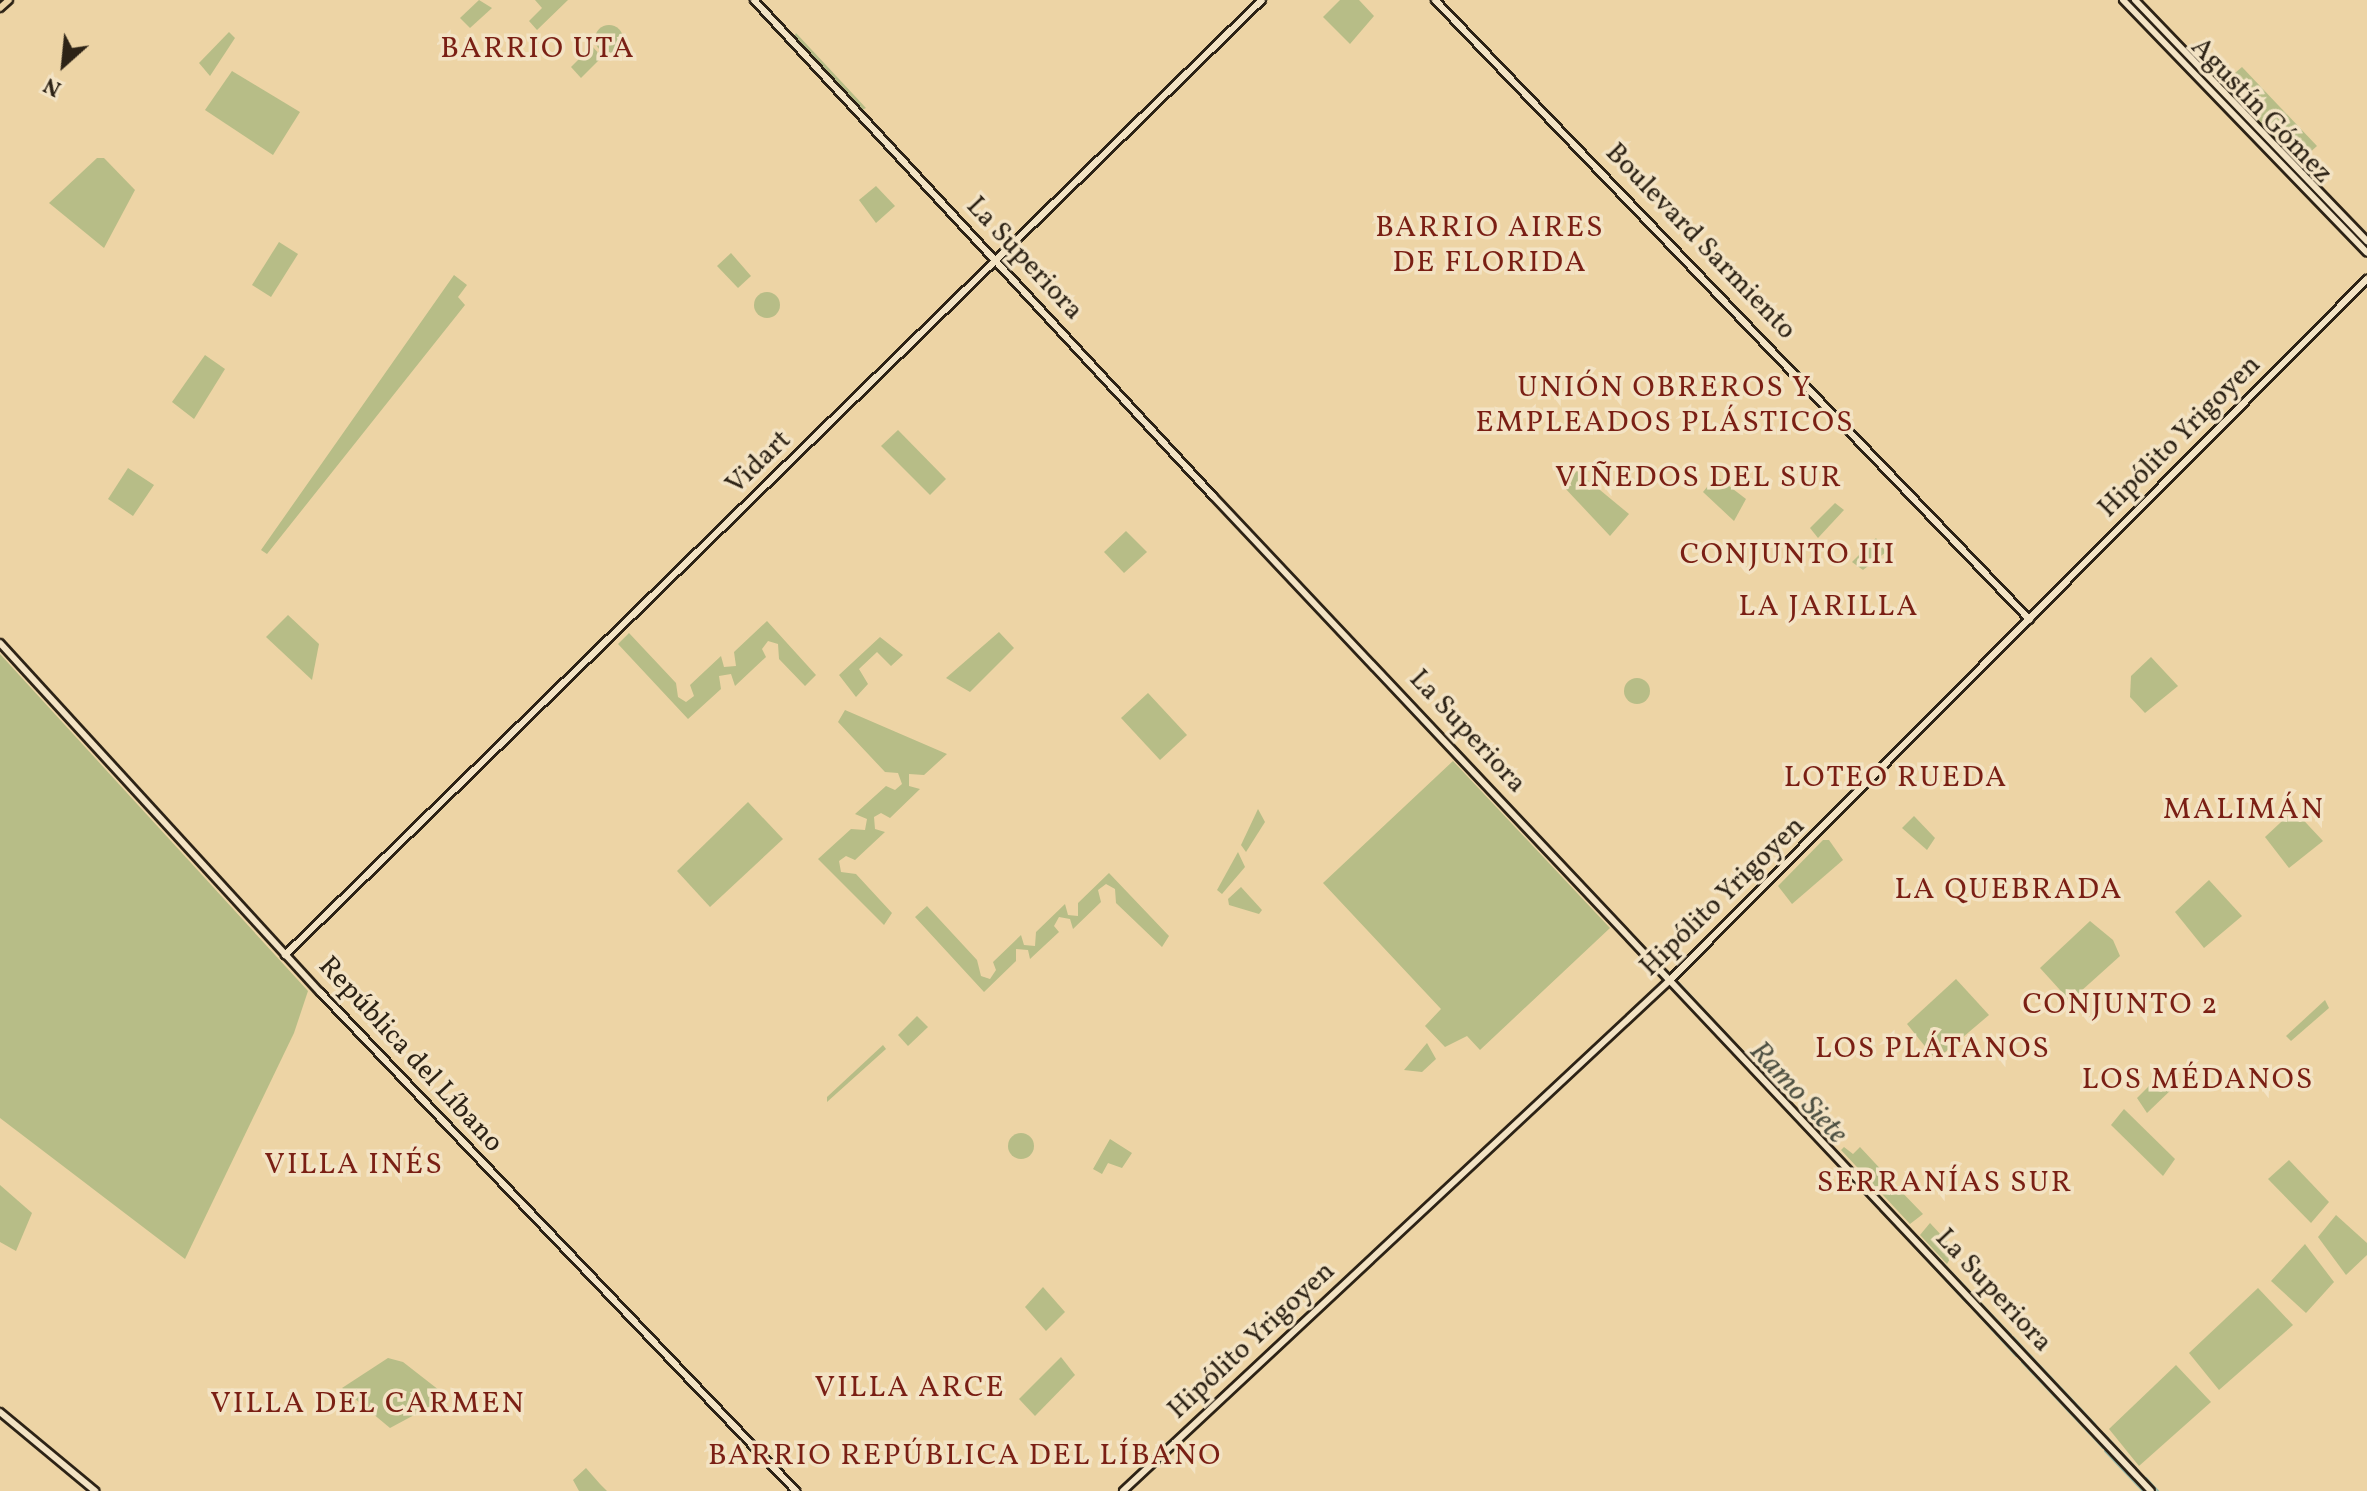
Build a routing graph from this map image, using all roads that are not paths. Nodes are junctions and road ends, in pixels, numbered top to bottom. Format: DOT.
graph roads {
  1 [pos="9,0"];
  2 [pos="754,0"];
  3 [pos="1262,0"];
  4 [pos="1435,0"];
  5 [pos="2123,0"];
  6 [pos="2135,0"];
  7 [pos="0,8"];
  8 [pos="2367,241"];
  9 [pos="2367,253"];
  10 [pos="996,261"];
  11 [pos="2367,279"];
  12 [pos="2030,620"];
  13 [pos="0,643"];
  14 [pos="285,955"];
  15 [pos="1670,980"];
  16 [pos="0,1412"];
  17 [pos="95,1491"];
  18 [pos="796,1491"];
  19 [pos="1123,1491"];
  20 [pos="2151,1491"];
  1 -- 7 [label="main road"];
  2 -- 10 [label="main road, La Superiora"];
  3 -- 10 [label="main road, Vidart"];
  4 -- 12 [label="main road, Boulevard Sarmiento"];
  5 -- 9 [label="main road, Agustín Gómez"];
  6 -- 8 [label="main road, Agustín Gómez"];
  10 -- 14 [label="main road, Vidart"];
  10 -- 15 [label="main road, La Superiora"];
  11 -- 12 [label="main road, Hipólito Yrigoyen"];
  12 -- 15 [label="main road, Hipólito Yrigoyen"];
  13 -- 14 [label="main road, República del Líbano"];
  14 -- 18 [label="main road, República del Líbano"];
  15 -- 19 [label="main road, Hipólito Yrigoyen"];
  15 -- 20 [label="main road, La Superiora"];
  16 -- 17 [label="main road"];
}
